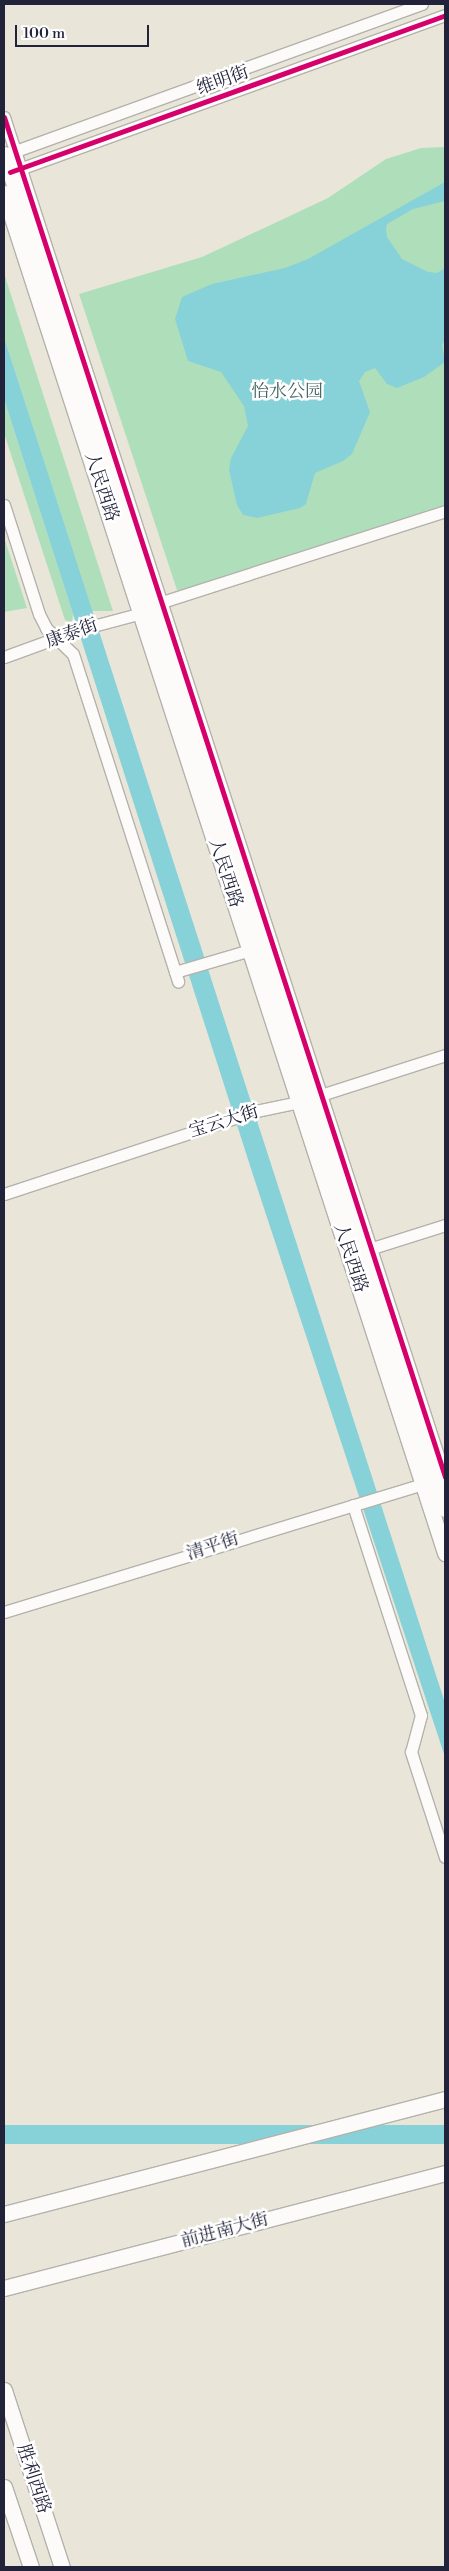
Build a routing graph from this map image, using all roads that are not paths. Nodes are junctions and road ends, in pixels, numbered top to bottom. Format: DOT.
graph roads {
  1 [pos="422,4"];
  2 [pos="445,15"];
  3 [pos="4,117"];
  4 [pos="8,154"];
  5 [pos="15,170"];
  6 [pos="4,193"];
  7 [pos="4,505"];
  8 [pos="445,511"];
  9 [pos="162,602"];
  10 [pos="142,613"];
  11 [pos="59,640"];
  12 [pos="4,657"];
  13 [pos="250,950"];
  14 [pos="445,1055"];
  15 [pos="310,1098"];
  16 [pos="4,1194"];
  17 [pos="445,1225"];
  18 [pos="367,1250"];
  19 [pos="442,1472"];
  20 [pos="423,1484"];
  21 [pos="355,1504"];
  22 [pos="445,1509"];
  23 [pos="445,1553"];
  24 [pos="4,1612"];
  25 [pos="445,1857"];
  26 [pos="445,2099"];
  27 [pos="445,2173"];
  28 [pos="4,2214"];
  29 [pos="4,2288"];
  30 [pos="4,2390"];
  31 [pos="4,2487"];
  32 [pos="31,2567"];
  33 [pos="62,2567"];
  1 -- 4 [label="street, 维明街"];
  2 -- 5 [label="street, 维明街"];
  3 -- 4 [label="street"];
  4 -- 5 [label="main road, 人民西路"];
  5 -- 9 [label="street"];
  5 -- 15 [label="main road, 人民西路"];
  6 -- 10 [label="main road, 人民西路"];
  7 -- 11 [label="street"];
  8 -- 9 [label="street"];
  9 -- 15 [label="street"];
  10 -- 11 [label="street, 康泰街"];
  10 -- 13 [label="main road, 人民西路"];
  11 -- 12 [label="street, 康泰街"];
  11 -- 13 [label="street"];
  13 -- 15 [label="main road, 人民西路"];
  14 -- 15 [label="street, 宝云大街"];
  15 -- 16 [label="street, 宝云大街"];
  15 -- 18 [label="main road, 人民西路"];
  15 -- 20 [label="main road, 人民西路"];
  17 -- 18 [label="street"];
  18 -- 19 [label="main road, 人民西路"];
  19 -- 22 [label="main road, 人民西路"];
  20 -- 21 [label="street, 清平街"];
  20 -- 23 [label="main road, 人民西路"];
  21 -- 24 [label="street, 清平街"];
  21 -- 25 [label="street"];
  26 -- 28 [label="main road"];
  27 -- 29 [label="main road, 前进南大街"];
  30 -- 33 [label="main road, 胜利西路"];
  31 -- 32 [label="main road, 胜利西路"];
}
